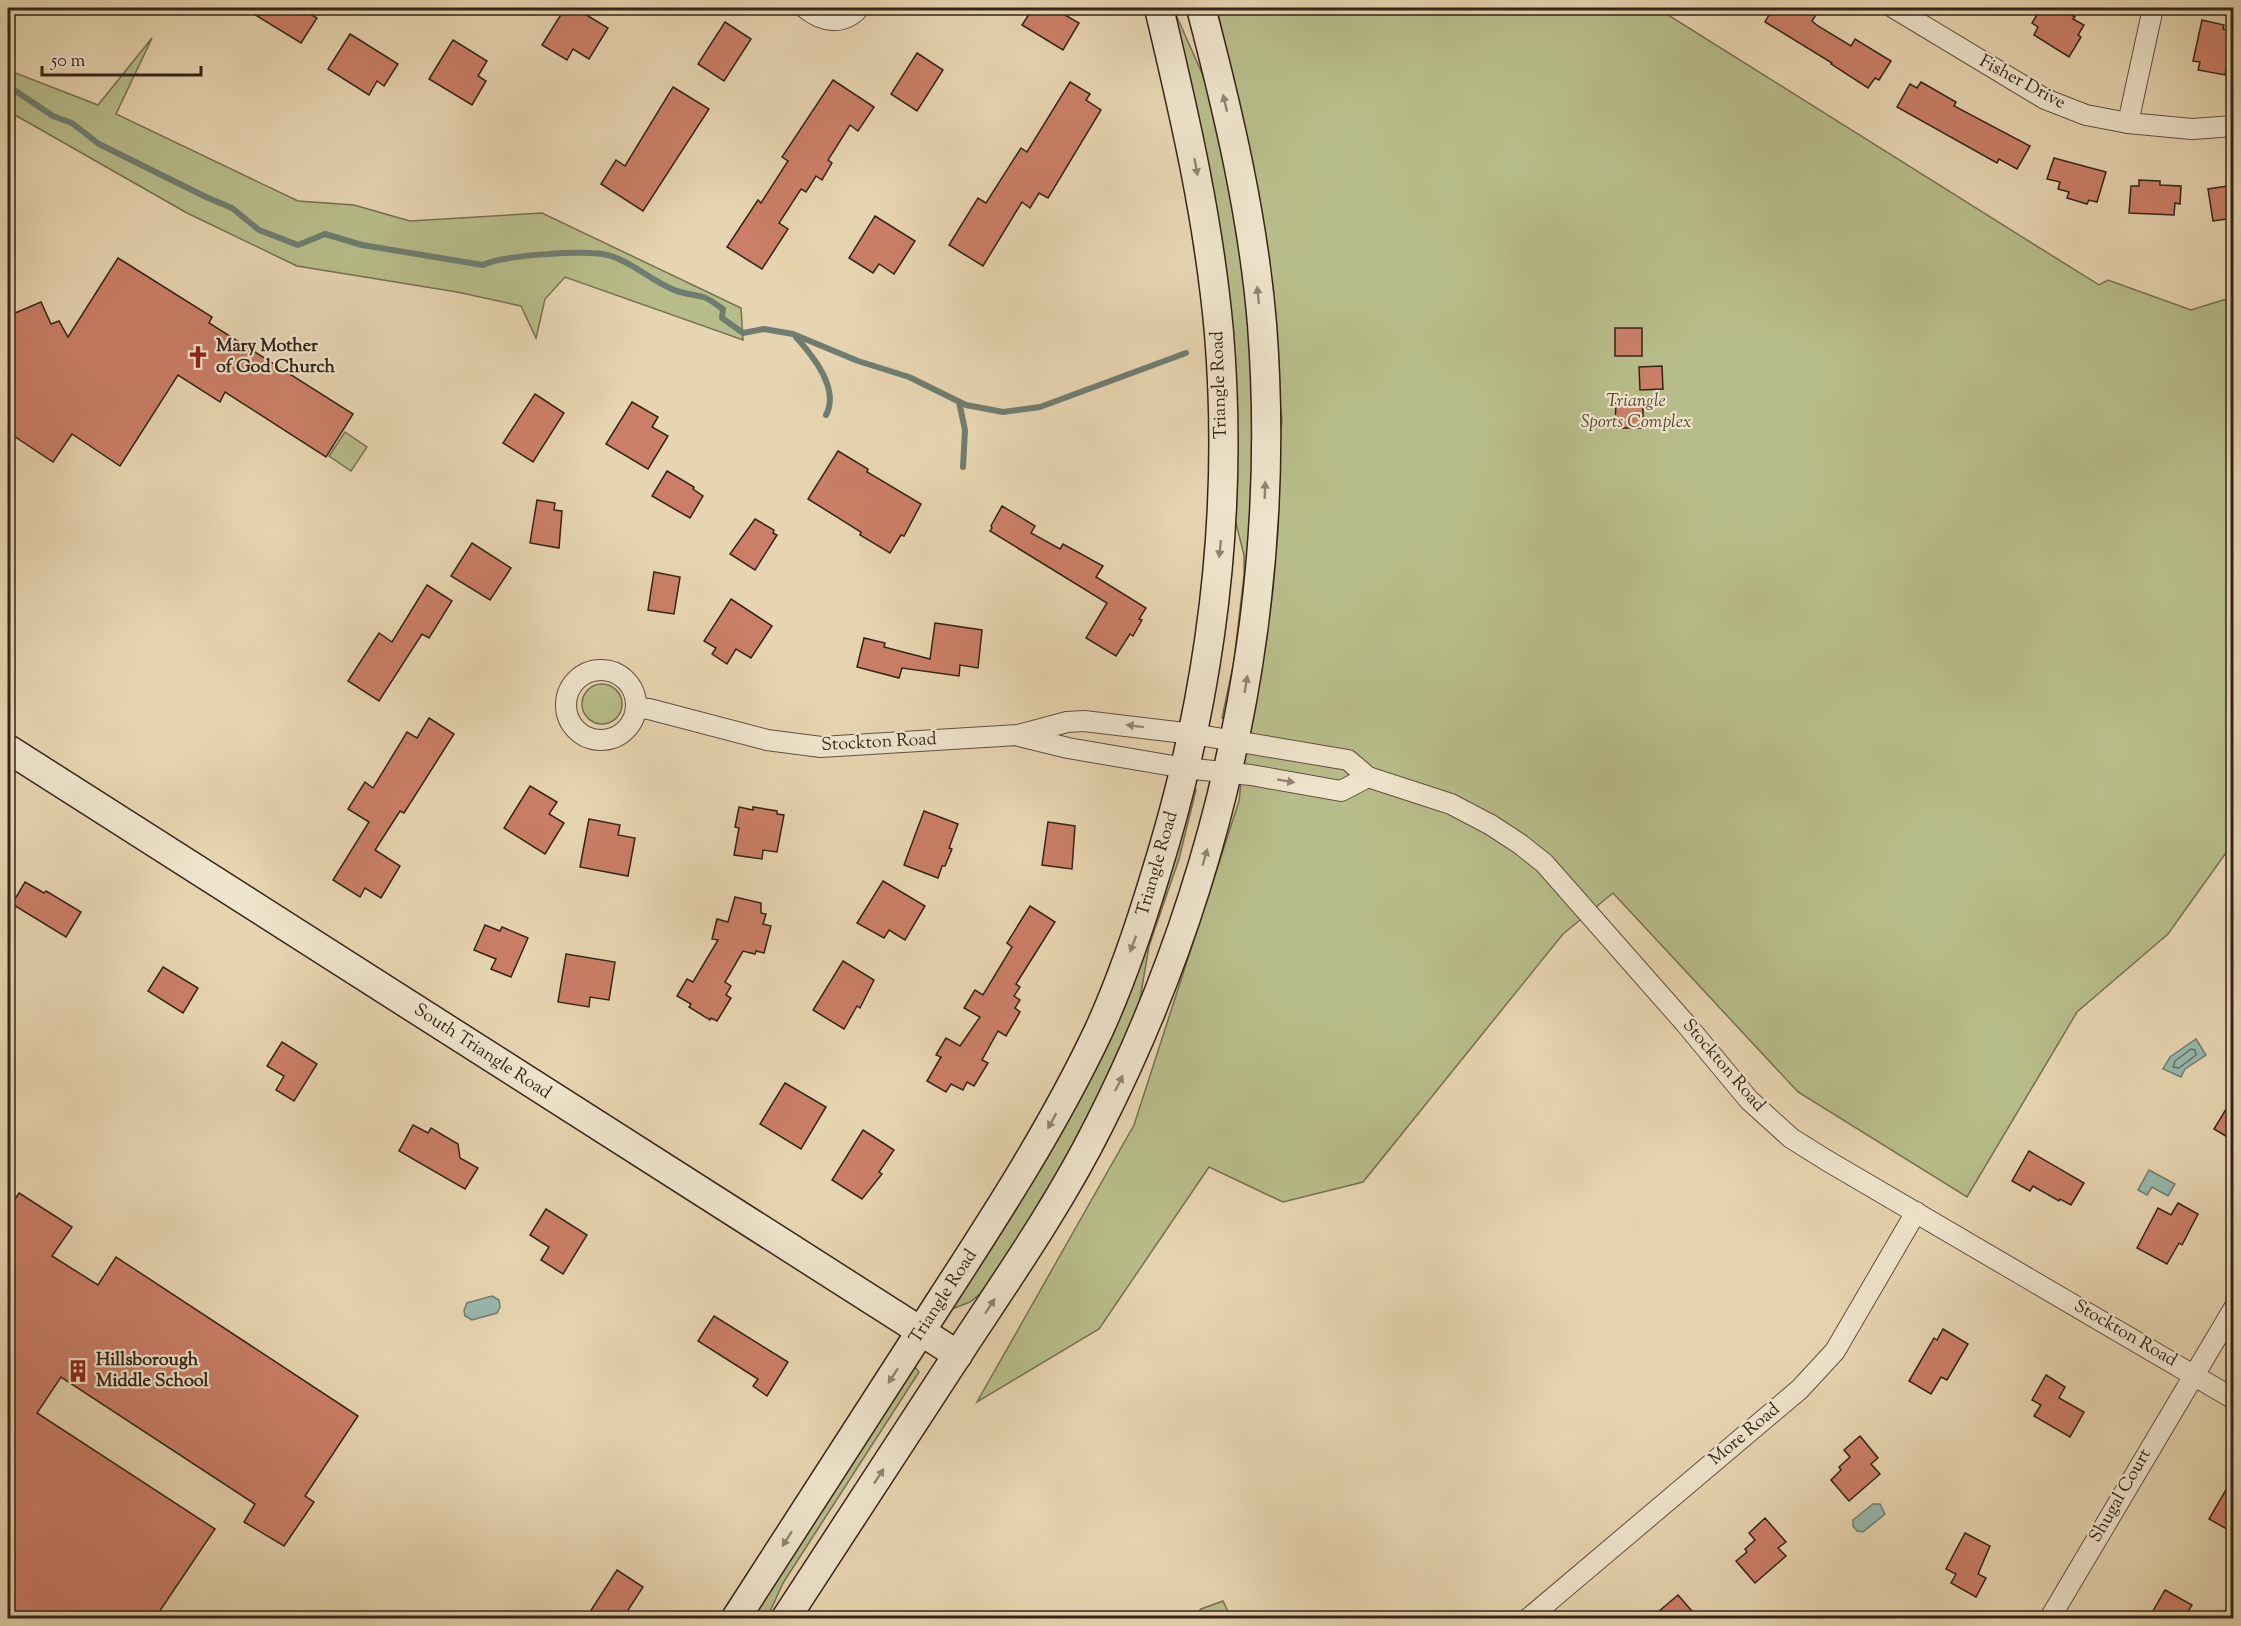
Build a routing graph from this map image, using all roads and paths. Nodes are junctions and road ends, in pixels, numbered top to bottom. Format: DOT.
graph roads {
  1 [pos="805,8"];
  2 [pos="859,8"];
  3 [pos="1159,8"];
  4 [pos="1200,8"];
  5 [pos="1894,8"];
  6 [pos="2153,8"];
  7 [pos="2128,123"];
  8 [pos="2234,126"];
  9 [pos="636,708"];
  10 [pos="1193,734"];
  11 [pos="1018,735"];
  12 [pos="1235,741"];
  13 [pos="8,749"];
  14 [pos="1185,768"];
  15 [pos="1228,773"];
  16 [pos="1368,777"];
  17 [pos="1916,1212"];
  18 [pos="2234,1308"];
  19 [pos="921,1332"];
  20 [pos="958,1355"];
  21 [pos="2194,1375"];
  22 [pos="2234,1399"];
  23 [pos="736,1618"];
  24 [pos="786,1618"];
  25 [pos="1529,1618"];
  26 [pos="2050,1618"];
  1 -- 2 [label="street"];
  3 -- 10 [label="street, Triangle Road, one-way"];
  12 -- 4 [label="street, one-way"];
  5 -- 7 [label="street, Fisher Drive"];
  6 -- 7 [label="street"];
  7 -- 8 [label="street, Fisher Drive"];
  9 -- 11 [label="street, Stockton Road"];
  10 -- 11 [label="street, Stockton Road, one-way"];
  10 -- 12 [label="street, Stockton Road"];
  10 -- 14 [label="street, Triangle Road"];
  11 -- 14 [label="street, Stockton Road"];
  12 -- 15 [label="street"];
  12 -- 16 [label="street, Stockton Road"];
  13 -- 19 [label="street, South Triangle Road"];
  14 -- 15 [label="street, Stockton Road"];
  14 -- 19 [label="street, Triangle Road, one-way"];
  15 -- 16 [label="street, Stockton Road, one-way"];
  20 -- 15 [label="street, one-way"];
  16 -- 17 [label="street, Stockton Road"];
  17 -- 21 [label="street, Stockton Road"];
  17 -- 25 [label="street, More Road"];
  18 -- 21 [label="street, Shugal Court"];
  19 -- 20 [label="street, South Triangle Road"];
  19 -- 23 [label="street, Triangle Road, one-way"];
  24 -- 20 [label="street, one-way"];
  21 -- 22 [label="street, Stockton Road"];
  21 -- 26 [label="street, Shugal Court"];
}
